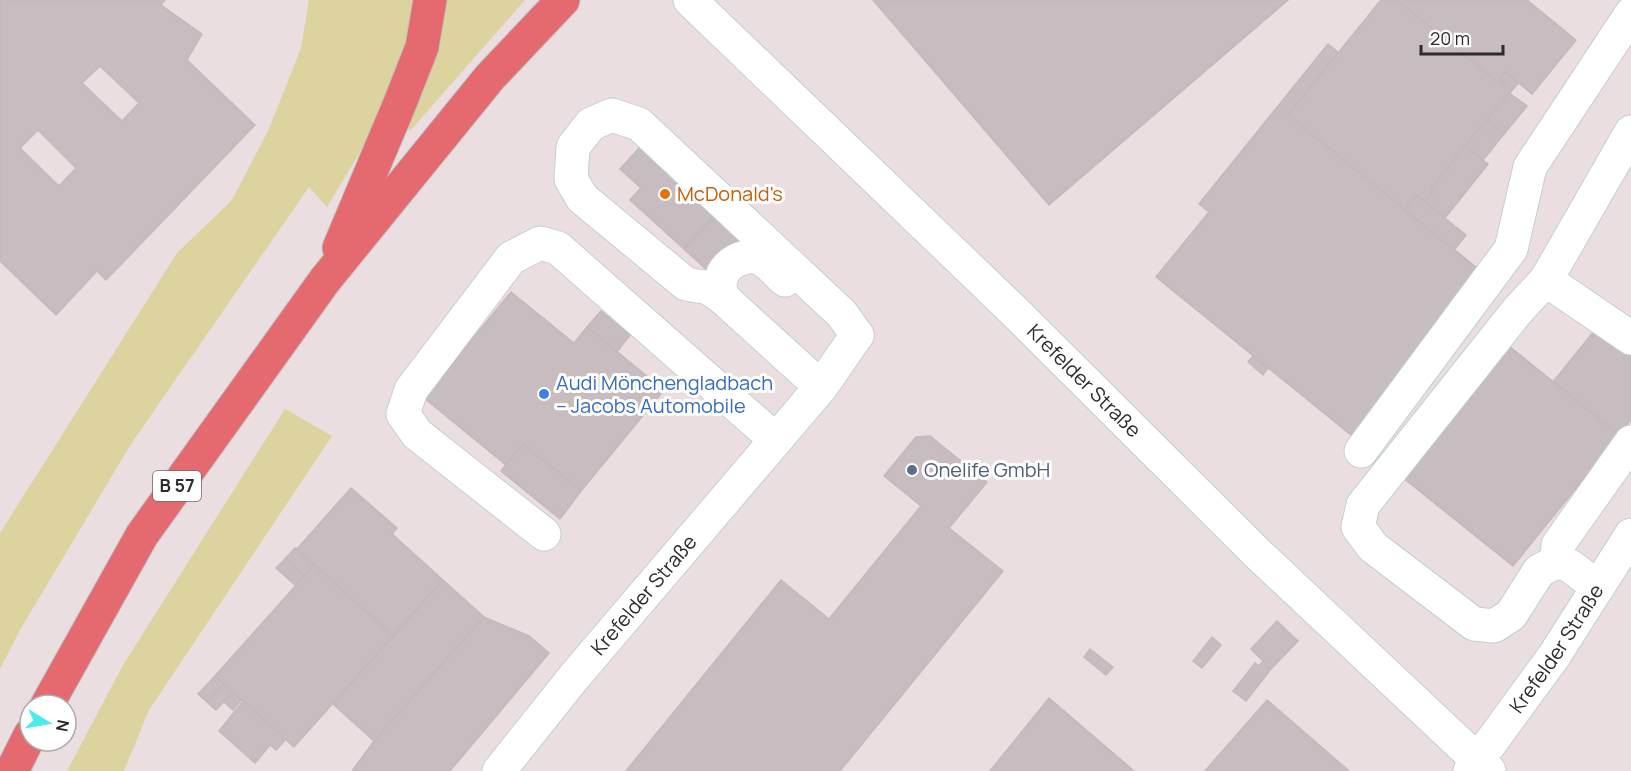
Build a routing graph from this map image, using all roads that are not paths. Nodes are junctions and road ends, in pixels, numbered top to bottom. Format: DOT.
graph roads {
  1 [pos="430,0"];
  2 [pos="563,0"];
  3 [pos="690,0"];
  4 [pos="1631,14"];
  5 [pos="1631,132"];
  6 [pos="325,280"];
  7 [pos="1546,280"];
  8 [pos="723,298"];
  9 [pos="857,335"];
  10 [pos="1631,338"];
  11 [pos="821,387"];
  12 [pos="776,440"];
  13 [pos="1631,442"];
  14 [pos="1361,451"];
  15 [pos="544,534"];
  16 [pos="1631,535"];
  17 [pos="1557,561"];
  18 [pos="1598,587"];
  19 [pos="53,693"];
  20 [pos="21,753"];
  21 [pos="1479,768"];
  22 [pos="12,771"];
  23 [pos="499,771"];
  1 -- 6 [label="main road"];
  2 -- 6 [label="main road, B 57"];
  3 -- 21 [label="street, Krefelder Straße"];
  4 -- 14 [label="street"];
  5 -- 7 [label="street"];
  6 -- 19 [label="main road, B 57"];
  7 -- 10 [label="street"];
  7 -- 17 [label="street"];
  8 -- 9 [label="street"];
  8 -- 9 [label="street"];
  8 -- 11 [label="street"];
  9 -- 11 [label="street, Krefelder Straße"];
  11 -- 12 [label="street, Krefelder Straße"];
  12 -- 15 [label="street"];
  12 -- 23 [label="street, Krefelder Straße"];
  13 -- 17 [label="street"];
  16 -- 18 [label="street, Krefelder Straße"];
  17 -- 18 [label="street"];
  18 -- 21 [label="street, Krefelder Straße"];
  20 -- 22 [label="main road"];
}
